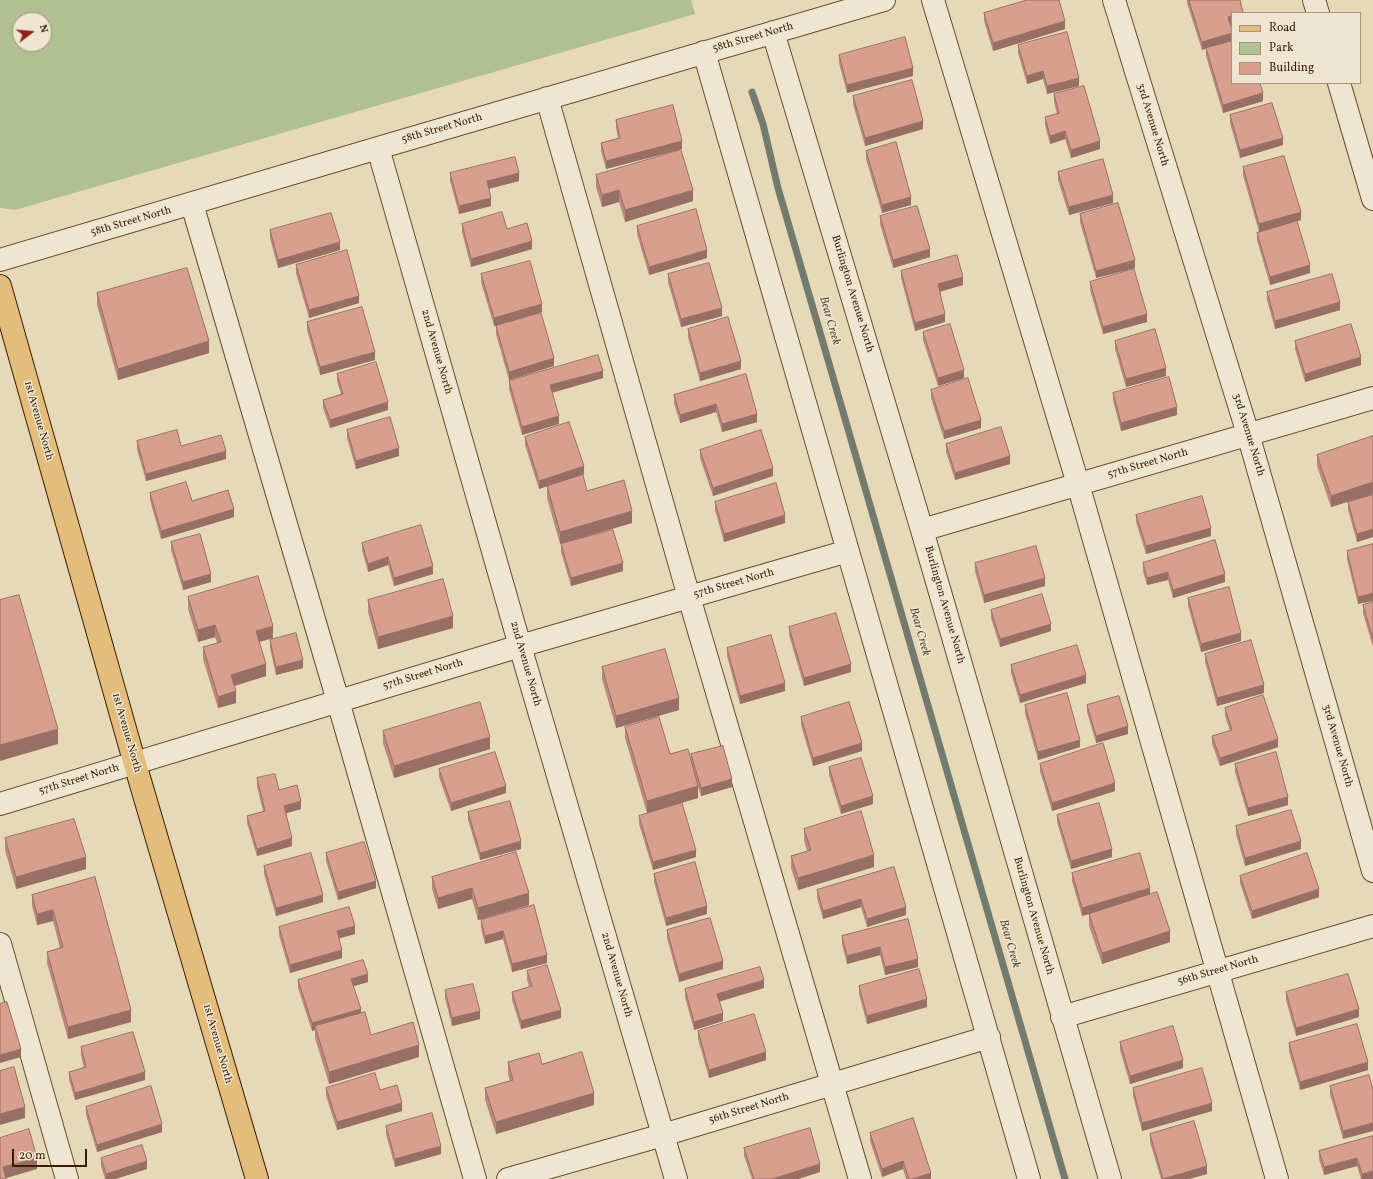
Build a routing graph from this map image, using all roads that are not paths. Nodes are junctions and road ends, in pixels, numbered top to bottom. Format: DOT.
graph roads {
  1 [pos="884,0"];
  2 [pos="933,0"];
  3 [pos="1114,0"];
  4 [pos="1314,0"];
  5 [pos="1318,12"];
  6 [pos="773,32"];
  7 [pos="704,52"];
  8 [pos="1339,84"];
  9 [pos="547,98"];
  10 [pos="378,148"];
  11 [pos="1373,199"];
  12 [pos="192,204"];
  13 [pos="0,260"];
  14 [pos="0,286"];
  15 [pos="1373,398"];
  16 [pos="1248,434"];
  17 [pos="1078,484"];
  18 [pos="922,530"];
  19 [pos="848,551"];
  20 [pos="689,597"];
  21 [pos="520,646"];
  22 [pos="338,701"];
  23 [pos="135,764"];
  24 [pos="0,804"];
  25 [pos="1373,872"];
  26 [pos="1373,926"];
  27 [pos="0,944"];
  28 [pos="1217,971"];
  29 [pos="1062,1017"];
  30 [pos="989,1037"];
  31 [pos="832,1084"];
  32 [pos="663,1135"];
  33 [pos="67,1179"];
  34 [pos="256,1179"];
  35 [pos="475,1179"];
  36 [pos="508,1179"];
  37 [pos="676,1179"];
  38 [pos="860,1179"];
  39 [pos="1029,1179"];
  40 [pos="1110,1179"];
  41 [pos="1277,1179"];
  1 -- 6 [label="street, 58th Street North"];
  2 -- 17 [label="street"];
  3 -- 16 [label="street, 3rd Avenue North"];
  4 -- 5 [label="street"];
  6 -- 7 [label="street, 58th Street North"];
  6 -- 18 [label="street, Burlington Avenue North"];
  7 -- 9 [label="street, 58th Street North"];
  7 -- 19 [label="street"];
  8 -- 11 [label="street"];
  9 -- 10 [label="street, 58th Street North"];
  9 -- 20 [label="street"];
  10 -- 12 [label="street, 58th Street North"];
  10 -- 21 [label="street, 2nd Avenue North"];
  12 -- 13 [label="street, 58th Street North"];
  12 -- 22 [label="street"];
  14 -- 23 [label="main road, 1st Avenue North"];
  15 -- 16 [label="street, 57th Street North"];
  16 -- 17 [label="street, 57th Street North"];
  16 -- 25 [label="street, 3rd Avenue North"];
  17 -- 18 [label="street, 57th Street North"];
  17 -- 28 [label="street"];
  18 -- 29 [label="street, Burlington Avenue North"];
  19 -- 20 [label="street, 57th Street North"];
  19 -- 30 [label="street"];
  20 -- 21 [label="street, 57th Street North"];
  20 -- 31 [label="street"];
  21 -- 22 [label="street, 57th Street North"];
  21 -- 32 [label="street, 2nd Avenue North"];
  22 -- 23 [label="street, 57th Street North"];
  22 -- 35 [label="street"];
  23 -- 24 [label="street, 57th Street North"];
  23 -- 34 [label="main road, 1st Avenue North"];
  26 -- 28 [label="street, 56th Street North"];
  27 -- 33 [label="street"];
  28 -- 29 [label="street, 56th Street North"];
  28 -- 41 [label="street"];
  29 -- 40 [label="street, Burlington Avenue North"];
  30 -- 31 [label="street, 56th Street North"];
  30 -- 39 [label="street"];
  31 -- 32 [label="street, 56th Street North"];
  31 -- 38 [label="street"];
  32 -- 36 [label="street, 56th Street North"];
  32 -- 37 [label="street, 2nd Avenue North"];
}
